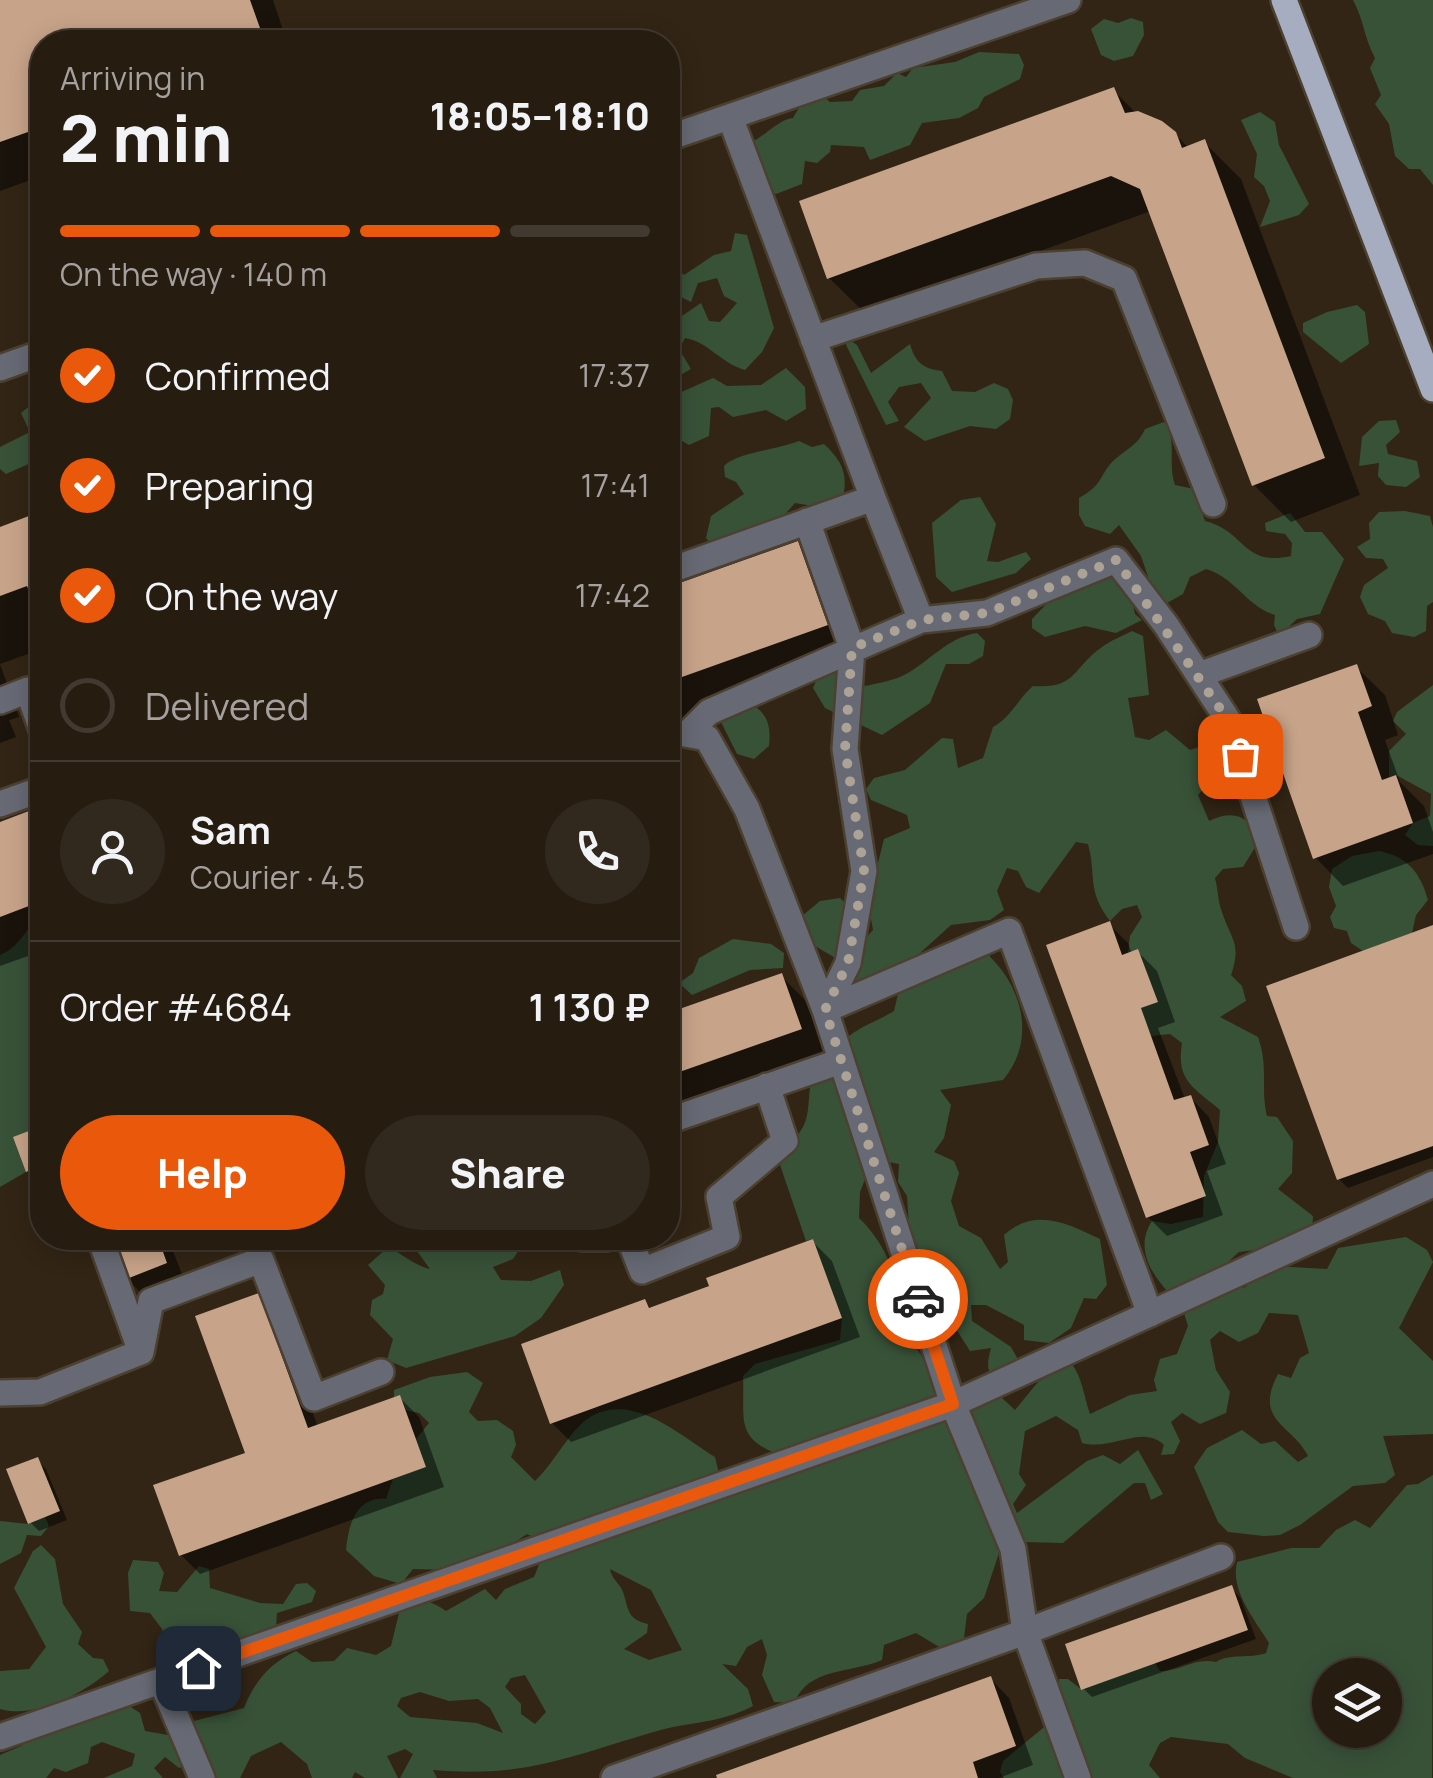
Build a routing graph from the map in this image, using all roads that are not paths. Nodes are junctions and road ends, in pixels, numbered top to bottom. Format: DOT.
graph roads {
  1 [pos="1068,0"];
  2 [pos="1284,0"];
  3 [pos="730,117"];
  4 [pos="680,134"];
  5 [pos="813,339"];
  6 [pos="30,357"];
  7 [pos="0,368"];
  8 [pos="1433,389"];
  9 [pos="873,498"];
  10 [pos="1213,504"];
  11 [pos="807,521"];
  12 [pos="680,567"];
  13 [pos="922,620"];
  14 [pos="1309,635"];
  15 [pos="852,648"];
  16 [pos="1199,675"];
  17 [pos="30,696"];
  18 [pos="0,700"];
  19 [pos="680,731"];
  20 [pos="680,732"];
  21 [pos="30,793"];
  22 [pos="0,804"];
  23 [pos="1296,927"];
  24 [pos="825,1010"];
  25 [pos="841,1061"];
  26 [pos="767,1086"];
  27 [pos="680,1116"];
  28 [pos="1433,1184"];
  29 [pos="104,1250"];
  30 [pos="634,1250"];
  31 [pos="1150,1314"];
  32 [pos="141,1352"];
  33 [pos="381,1372"];
  34 [pos="0,1393"];
  35 [pos="953,1404"];
  36 [pos="1221,1557"];
  37 [pos="1025,1632"];
  38 [pos="161,1681"];
  39 [pos="0,1737"];
  40 [pos="202,1778"];
  41 [pos="614,1778"];
  42 [pos="1078,1778"];
  1 -- 3 [label="street"];
  2 -- 8 [label="main road"];
  3 -- 4 [label="street"];
  3 -- 5 [label="street"];
  5 -- 9 [label="street"];
  5 -- 10 [label="street"];
  6 -- 7 [label="street"];
  9 -- 11 [label="street"];
  9 -- 13 [label="street"];
  11 -- 12 [label="street"];
  11 -- 15 [label="street"];
  13 -- 15 [label="street"];
  13 -- 16 [label="street"];
  14 -- 16 [label="street"];
  15 -- 19 [label="street"];
  15 -- 24 [label="street"];
  16 -- 23 [label="street"];
  17 -- 18 [label="street"];
  20 -- 24 [label="street"];
  21 -- 22 [label="street"];
  24 -- 25 [label="street"];
  24 -- 31 [label="street"];
  25 -- 26 [label="street"];
  25 -- 35 [label="street"];
  26 -- 27 [label="street"];
  26 -- 30 [label="street"];
  28 -- 31 [label="street"];
  29 -- 32 [label="street"];
  31 -- 35 [label="street"];
  32 -- 33 [label="street"];
  32 -- 34 [label="street"];
  35 -- 37 [label="street"];
  35 -- 38 [label="street"];
  36 -- 37 [label="street"];
  37 -- 41 [label="street"];
  37 -- 42 [label="street"];
  38 -- 39 [label="street"];
  38 -- 40 [label="street"];
}
